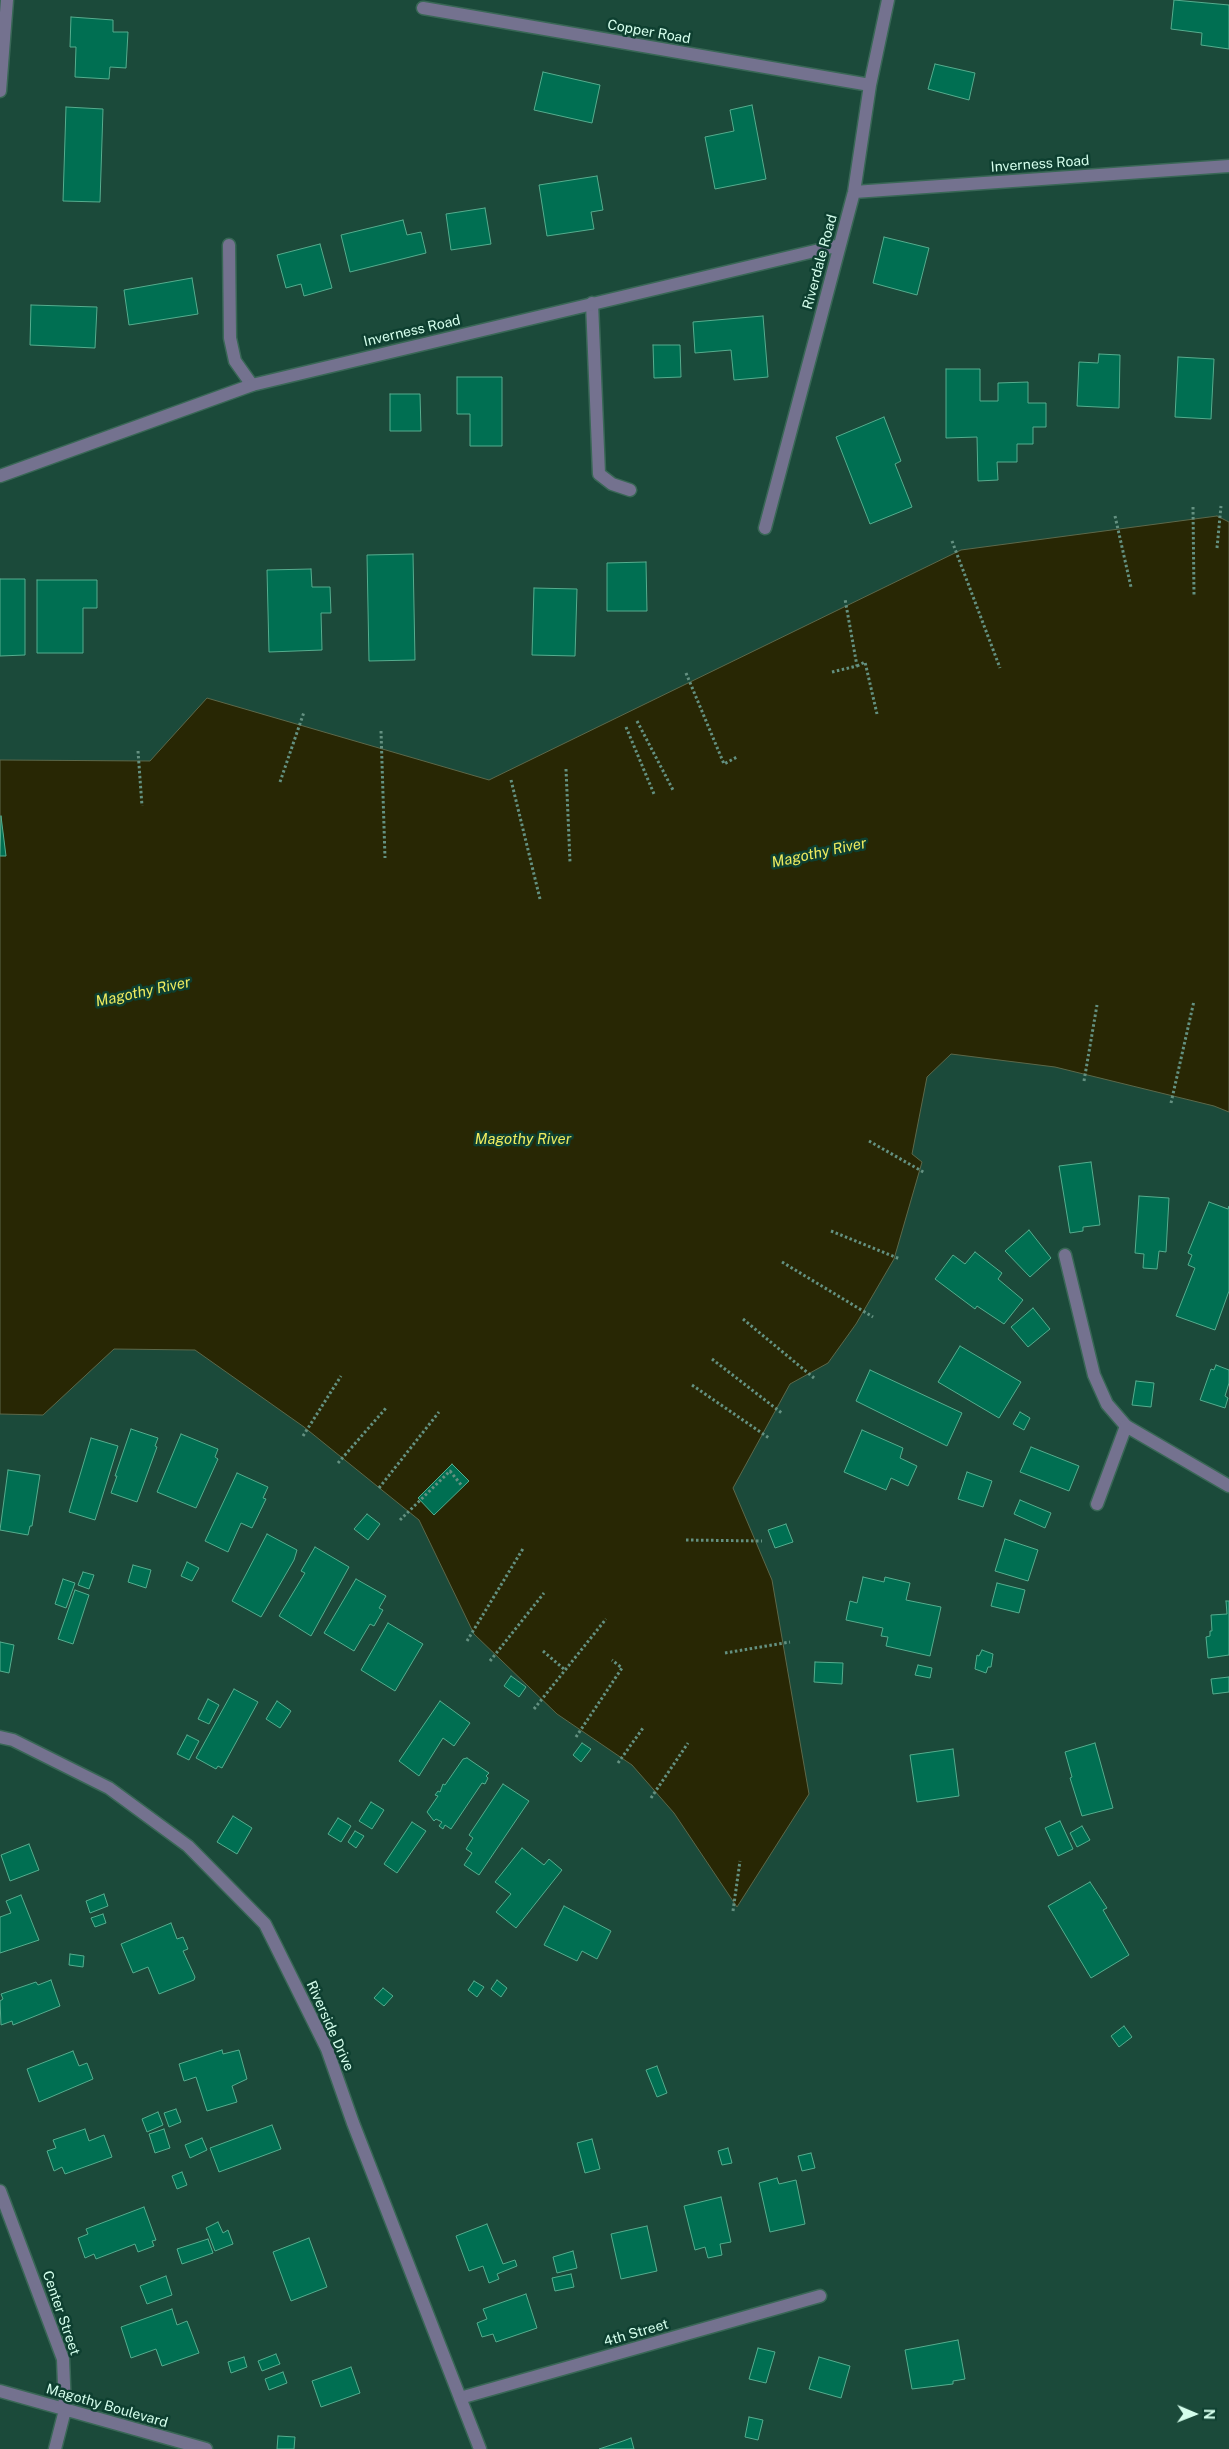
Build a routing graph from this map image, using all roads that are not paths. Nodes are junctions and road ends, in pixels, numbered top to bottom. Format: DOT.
graph roads {
  1 [pos="7,0"];
  2 [pos="888,0"];
  3 [pos="423,8"];
  4 [pos="870,85"];
  5 [pos="0,91"];
  6 [pos="1229,166"];
  7 [pos="854,192"];
  8 [pos="229,244"];
  9 [pos="840,245"];
  10 [pos="592,303"];
  11 [pos="252,385"];
  12 [pos="0,476"];
  13 [pos="630,490"];
  14 [pos="765,528"];
  15 [pos="1065,1255"];
  16 [pos="1126,1426"];
  17 [pos="1229,1486"];
  18 [pos="1098,1504"];
  19 [pos="0,1737"];
  20 [pos="0,2191"];
  21 [pos="820,2296"];
  22 [pos="0,2391"];
  23 [pos="460,2398"];
  24 [pos="65,2410"];
  25 [pos="55,2449"];
  26 [pos="206,2449"];
  27 [pos="480,2449"];
  1 -- 5 [label="street"];
  2 -- 4 [label="street, Riverdale Road"];
  3 -- 4 [label="street, Copper Road"];
  4 -- 7 [label="street, Riverdale Road"];
  6 -- 7 [label="street, Inverness Road"];
  7 -- 9 [label="street, Riverdale Road"];
  8 -- 11 [label="street"];
  9 -- 10 [label="street, Inverness Road"];
  9 -- 14 [label="street, Riverdale Road"];
  10 -- 11 [label="street, Inverness Road"];
  10 -- 13 [label="street"];
  11 -- 12 [label="street, Inverness Road"];
  15 -- 16 [label="street"];
  16 -- 17 [label="street"];
  16 -- 18 [label="street"];
  19 -- 23 [label="street, Riverside Drive"];
  20 -- 24 [label="street, Center Street"];
  21 -- 23 [label="street, 4th Street"];
  22 -- 24 [label="street, Magothy Boulevard"];
  23 -- 27 [label="street, Riverside Drive"];
  24 -- 25 [label="street, Center Street"];
  24 -- 26 [label="street, Magothy Boulevard"];
}
